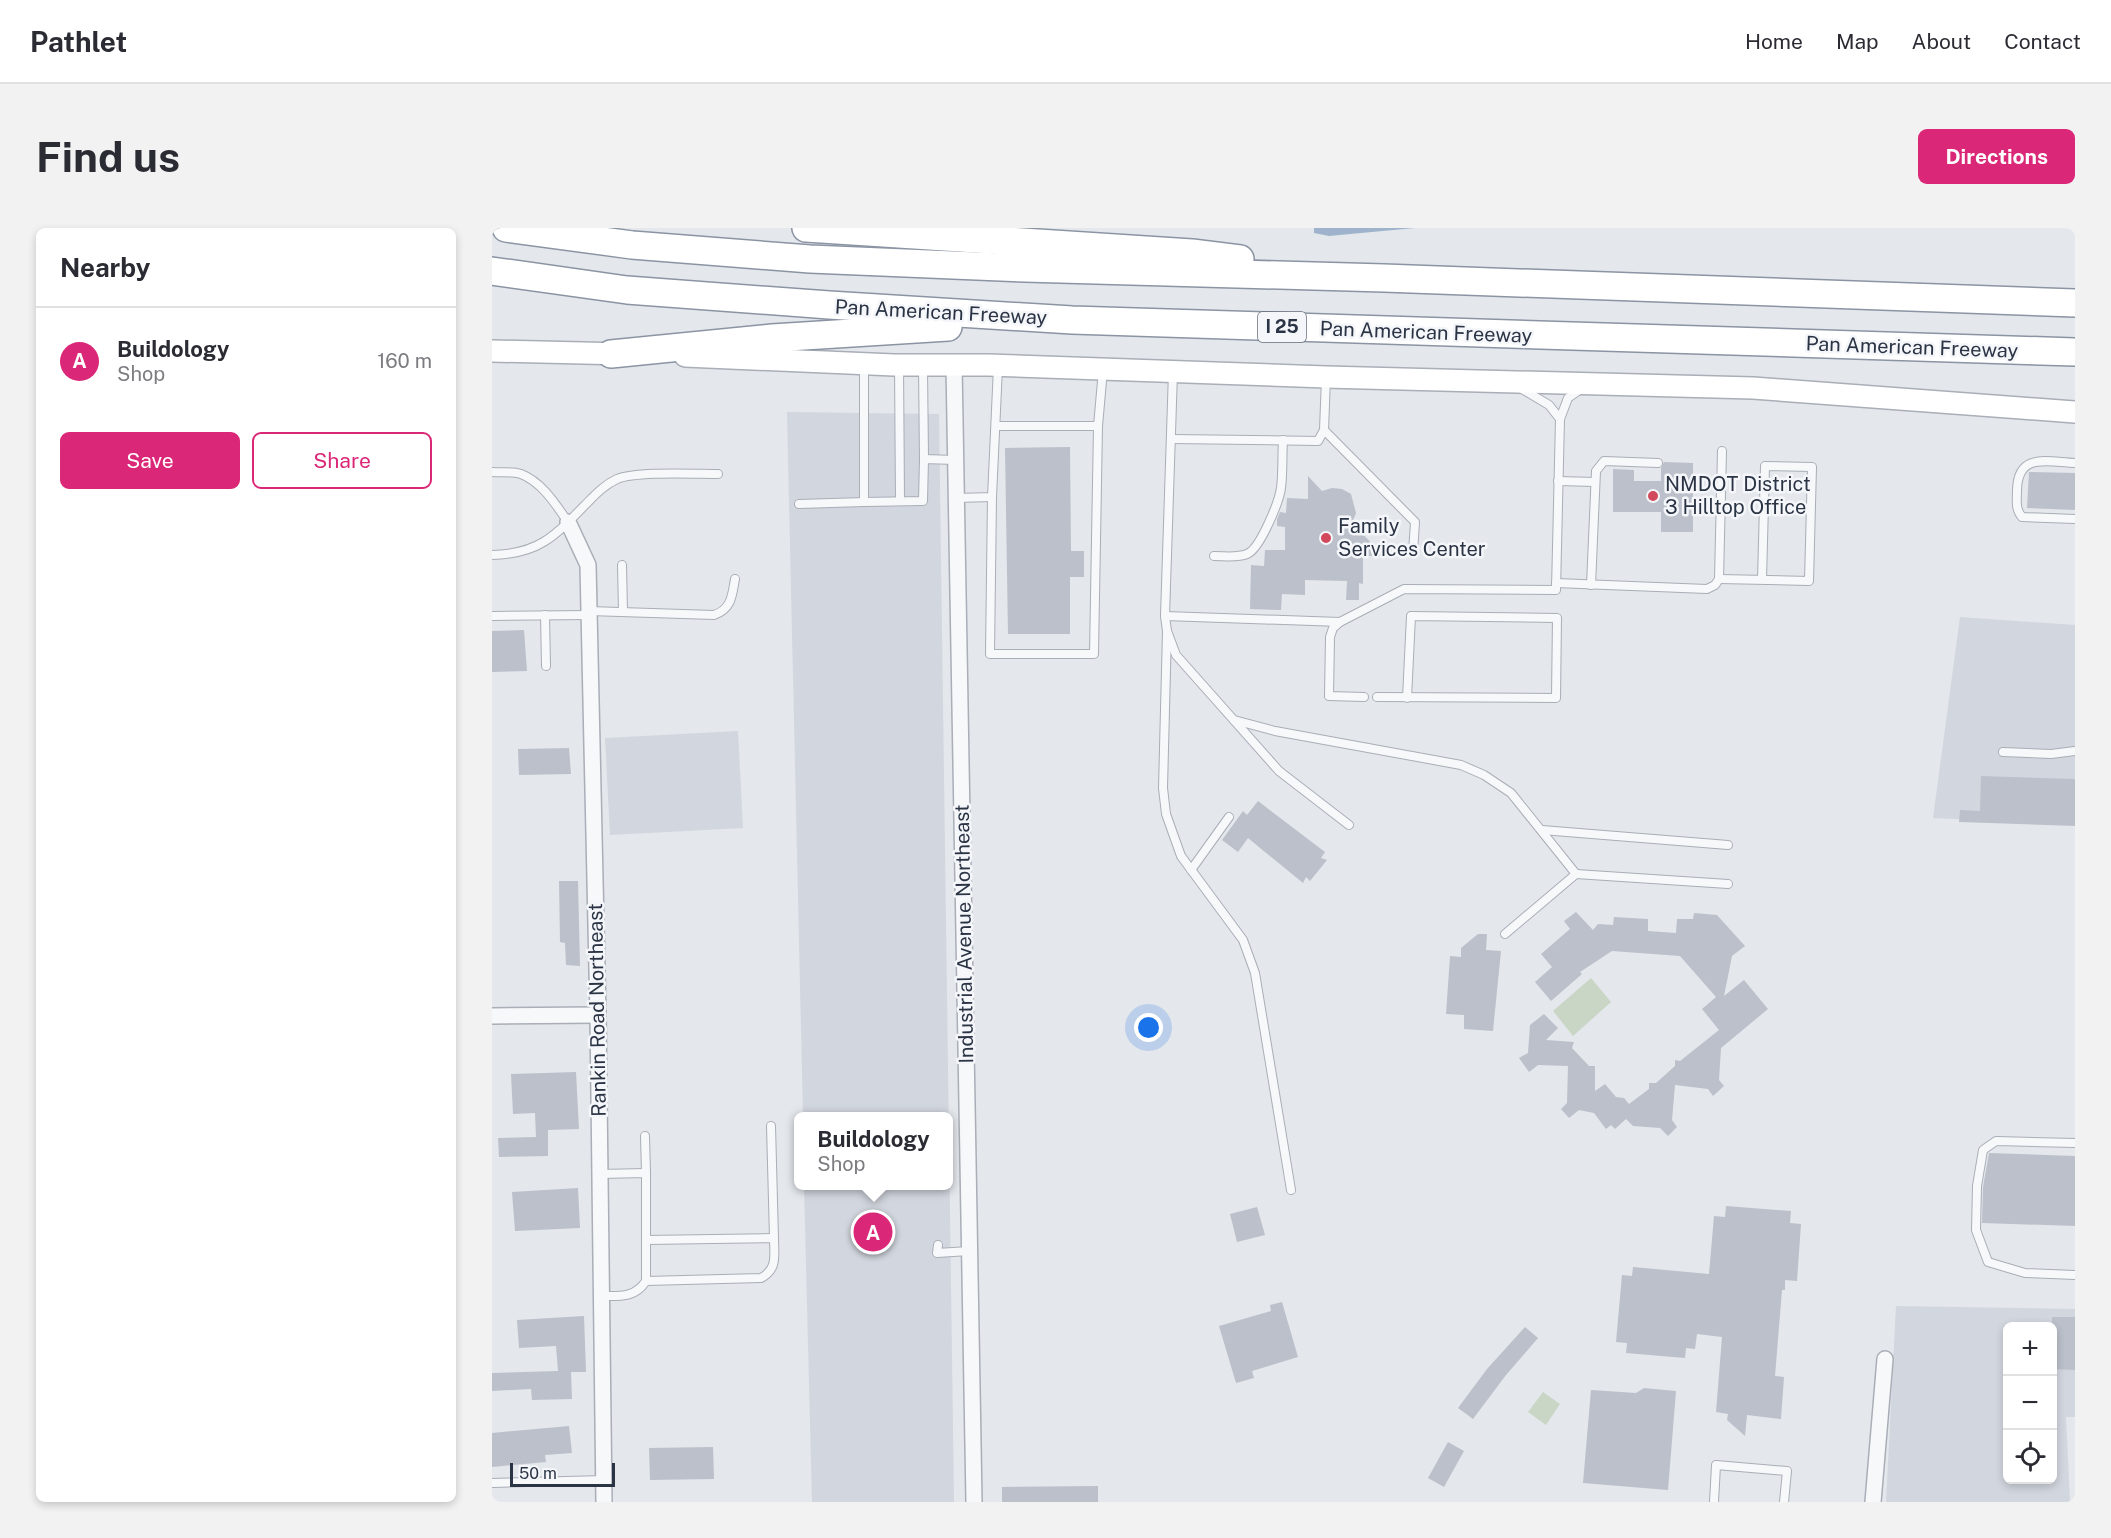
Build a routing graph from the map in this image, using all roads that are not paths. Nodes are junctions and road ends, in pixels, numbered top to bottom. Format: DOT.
graph roads {
  1 [pos="506,228"];
  2 [pos="806,228"];
  3 [pos="492,271"];
  4 [pos="1384,278"];
  5 [pos="2075,303"];
  6 [pos="1071,320"];
  7 [pos="492,351"];
  8 [pos="2075,352"];
  9 [pos="611,354"];
  10 [pos="864,363"];
  11 [pos="899,364"];
  12 [pos="923,364"];
  13 [pos="954,365"];
  14 [pos="998,366"];
  15 [pos="1104,369"];
  16 [pos="1173,371"];
  17 [pos="1326,377"];
  18 [pos="1508,381"];
  19 [pos="1590,383"];
  20 [pos="2075,412"];
  21 [pos="1560,419"];
  22 [pos="996,426"];
  23 [pos="1098,426"];
  24 [pos="1324,430"];
  25 [pos="1171,439"];
  26 [pos="1283,440"];
  27 [pos="1722,451"];
  28 [pos="924,459"];
  29 [pos="955,459"];
  30 [pos="1658,463"];
  31 [pos="2075,463"];
  32 [pos="492,472"];
  33 [pos="718,474"];
  34 [pos="1558,481"];
  35 [pos="1595,482"];
  36 [pos="992,497"];
  37 [pos="956,498"];
  38 [pos="900,500"];
  39 [pos="864,502"];
  40 [pos="799,504"];
  41 [pos="2075,519"];
  42 [pos="568,522"];
  43 [pos="1413,553"];
  44 [pos="492,555"];
  45 [pos="1214,556"];
  46 [pos="622,565"];
  47 [pos="735,579"];
  48 [pos="1719,579"];
  49 [pos="1762,580"];
  50 [pos="1556,583"];
  51 [pos="1591,585"];
  52 [pos="623,612"];
  53 [pos="589,613"];
  54 [pos="545,615"];
  55 [pos="492,616"];
  56 [pos="1165,616"];
  57 [pos="1340,622"];
  58 [pos="1167,631"];
  59 [pos="546,666"];
  60 [pos="1364,697"];
  61 [pos="1377,697"];
  62 [pos="1407,698"];
  63 [pos="1232,719"];
  64 [pos="2003,752"];
  65 [pos="2075,752"];
  66 [pos="1229,817"];
  67 [pos="1349,825"];
  68 [pos="1542,831"];
  69 [pos="1728,845"];
  70 [pos="1191,870"];
  71 [pos="1576,874"];
  72 [pos="1728,884"];
  73 [pos="1504,934"];
  74 [pos="598,1016"];
  75 [pos="492,1017"];
  76 [pos="771,1126"];
  77 [pos="645,1136"];
  78 [pos="2075,1143"];
  79 [pos="646,1173"];
  80 [pos="599,1174"];
  81 [pos="1291,1190"];
  82 [pos="774,1238"];
  83 [pos="646,1240"];
  84 [pos="938,1245"];
  85 [pos="969,1251"];
  86 [pos="2075,1275"];
  87 [pos="646,1281"];
  88 [pos="601,1296"];
  89 [pos="1885,1359"];
  90 [pos="604,1480"];
  91 [pos="492,1483"];
  92 [pos="604,1502"];
  93 [pos="974,1502"];
  94 [pos="1714,1502"];
  95 [pos="1784,1502"];
  96 [pos="1873,1502"];
  1 -- 4 [label="highway"];
  2 -- 4 [label="highway"];
  3 -- 6 [label="highway, Pan American Freeway / I 25"];
  4 -- 5 [label="highway"];
  6 -- 8 [label="highway, Pan American Freeway / I 25"];
  6 -- 9 [label="highway"];
  7 -- 9 [label="main road"];
  9 -- 10 [label="main road"];
  10 -- 11 [label="main road"];
  10 -- 39 [label="lane"];
  11 -- 12 [label="main road"];
  11 -- 38 [label="lane"];
  12 -- 13 [label="main road"];
  12 -- 28 [label="lane"];
  13 -- 14 [label="main road"];
  13 -- 29 [label="street, Industrial Avenue Northeast"];
  14 -- 15 [label="main road"];
  14 -- 22 [label="lane"];
  15 -- 16 [label="main road"];
  15 -- 23 [label="lane"];
  16 -- 17 [label="main road"];
  16 -- 25 [label="lane"];
  17 -- 18 [label="main road"];
  17 -- 24 [label="lane"];
  18 -- 19 [label="main road"];
  18 -- 21 [label="lane"];
  19 -- 20 [label="main road"];
  19 -- 21 [label="lane"];
  21 -- 34 [label="lane"];
  22 -- 23 [label="lane"];
  22 -- 36 [label="lane"];
  23 -- 36 [label="lane"];
  24 -- 26 [label="lane"];
  24 -- 43 [label="lane"];
  25 -- 26 [label="lane"];
  25 -- 56 [label="lane"];
  26 -- 45 [label="lane"];
  27 -- 48 [label="lane"];
  28 -- 29 [label="lane"];
  28 -- 38 [label="lane"];
  29 -- 37 [label="street, Industrial Avenue Northeast"];
  30 -- 35 [label="lane"];
  31 -- 41 [label="lane"];
  32 -- 42 [label="lane"];
  33 -- 42 [label="lane"];
  34 -- 35 [label="lane"];
  34 -- 50 [label="lane"];
  35 -- 51 [label="lane"];
  36 -- 37 [label="lane"];
  37 -- 85 [label="street, Industrial Avenue Northeast"];
  38 -- 39 [label="lane"];
  39 -- 40 [label="lane"];
  42 -- 44 [label="lane"];
  42 -- 53 [label="street, Rankin Road Northeast"];
  46 -- 52 [label="lane"];
  47 -- 52 [label="lane"];
  48 -- 49 [label="lane"];
  48 -- 51 [label="lane"];
  49 -- 49 [label="lane"];
  50 -- 51 [label="lane"];
  50 -- 57 [label="lane"];
  52 -- 53 [label="lane"];
  53 -- 54 [label="lane"];
  53 -- 74 [label="street, Rankin Road Northeast"];
  54 -- 55 [label="lane"];
  54 -- 59 [label="lane"];
  56 -- 57 [label="lane"];
  56 -- 58 [label="lane"];
  57 -- 60 [label="lane"];
  58 -- 63 [label="lane"];
  58 -- 70 [label="lane"];
  61 -- 62 [label="lane"];
  62 -- 62 [label="lane"];
  63 -- 67 [label="lane"];
  63 -- 68 [label="lane"];
  64 -- 65 [label="lane"];
  66 -- 70 [label="lane"];
  68 -- 69 [label="lane"];
  68 -- 71 [label="lane"];
  70 -- 81 [label="lane"];
  71 -- 72 [label="lane"];
  71 -- 73 [label="lane"];
  74 -- 75 [label="street"];
  74 -- 80 [label="street, Rankin Road Northeast"];
  76 -- 82 [label="lane"];
  77 -- 79 [label="lane"];
  78 -- 86 [label="lane"];
  79 -- 80 [label="lane"];
  79 -- 83 [label="lane"];
  80 -- 88 [label="street, Rankin Road Northeast"];
  82 -- 83 [label="lane"];
  82 -- 87 [label="lane"];
  83 -- 87 [label="lane"];
  84 -- 85 [label="lane"];
  85 -- 93 [label="street, Industrial Avenue Northeast"];
  87 -- 88 [label="lane"];
  88 -- 90 [label="street, Rankin Road Northeast"];
  89 -- 96 [label="street"];
  90 -- 91 [label="lane"];
  90 -- 92 [label="street, Rankin Road Northeast"];
  94 -- 95 [label="lane"];
}
